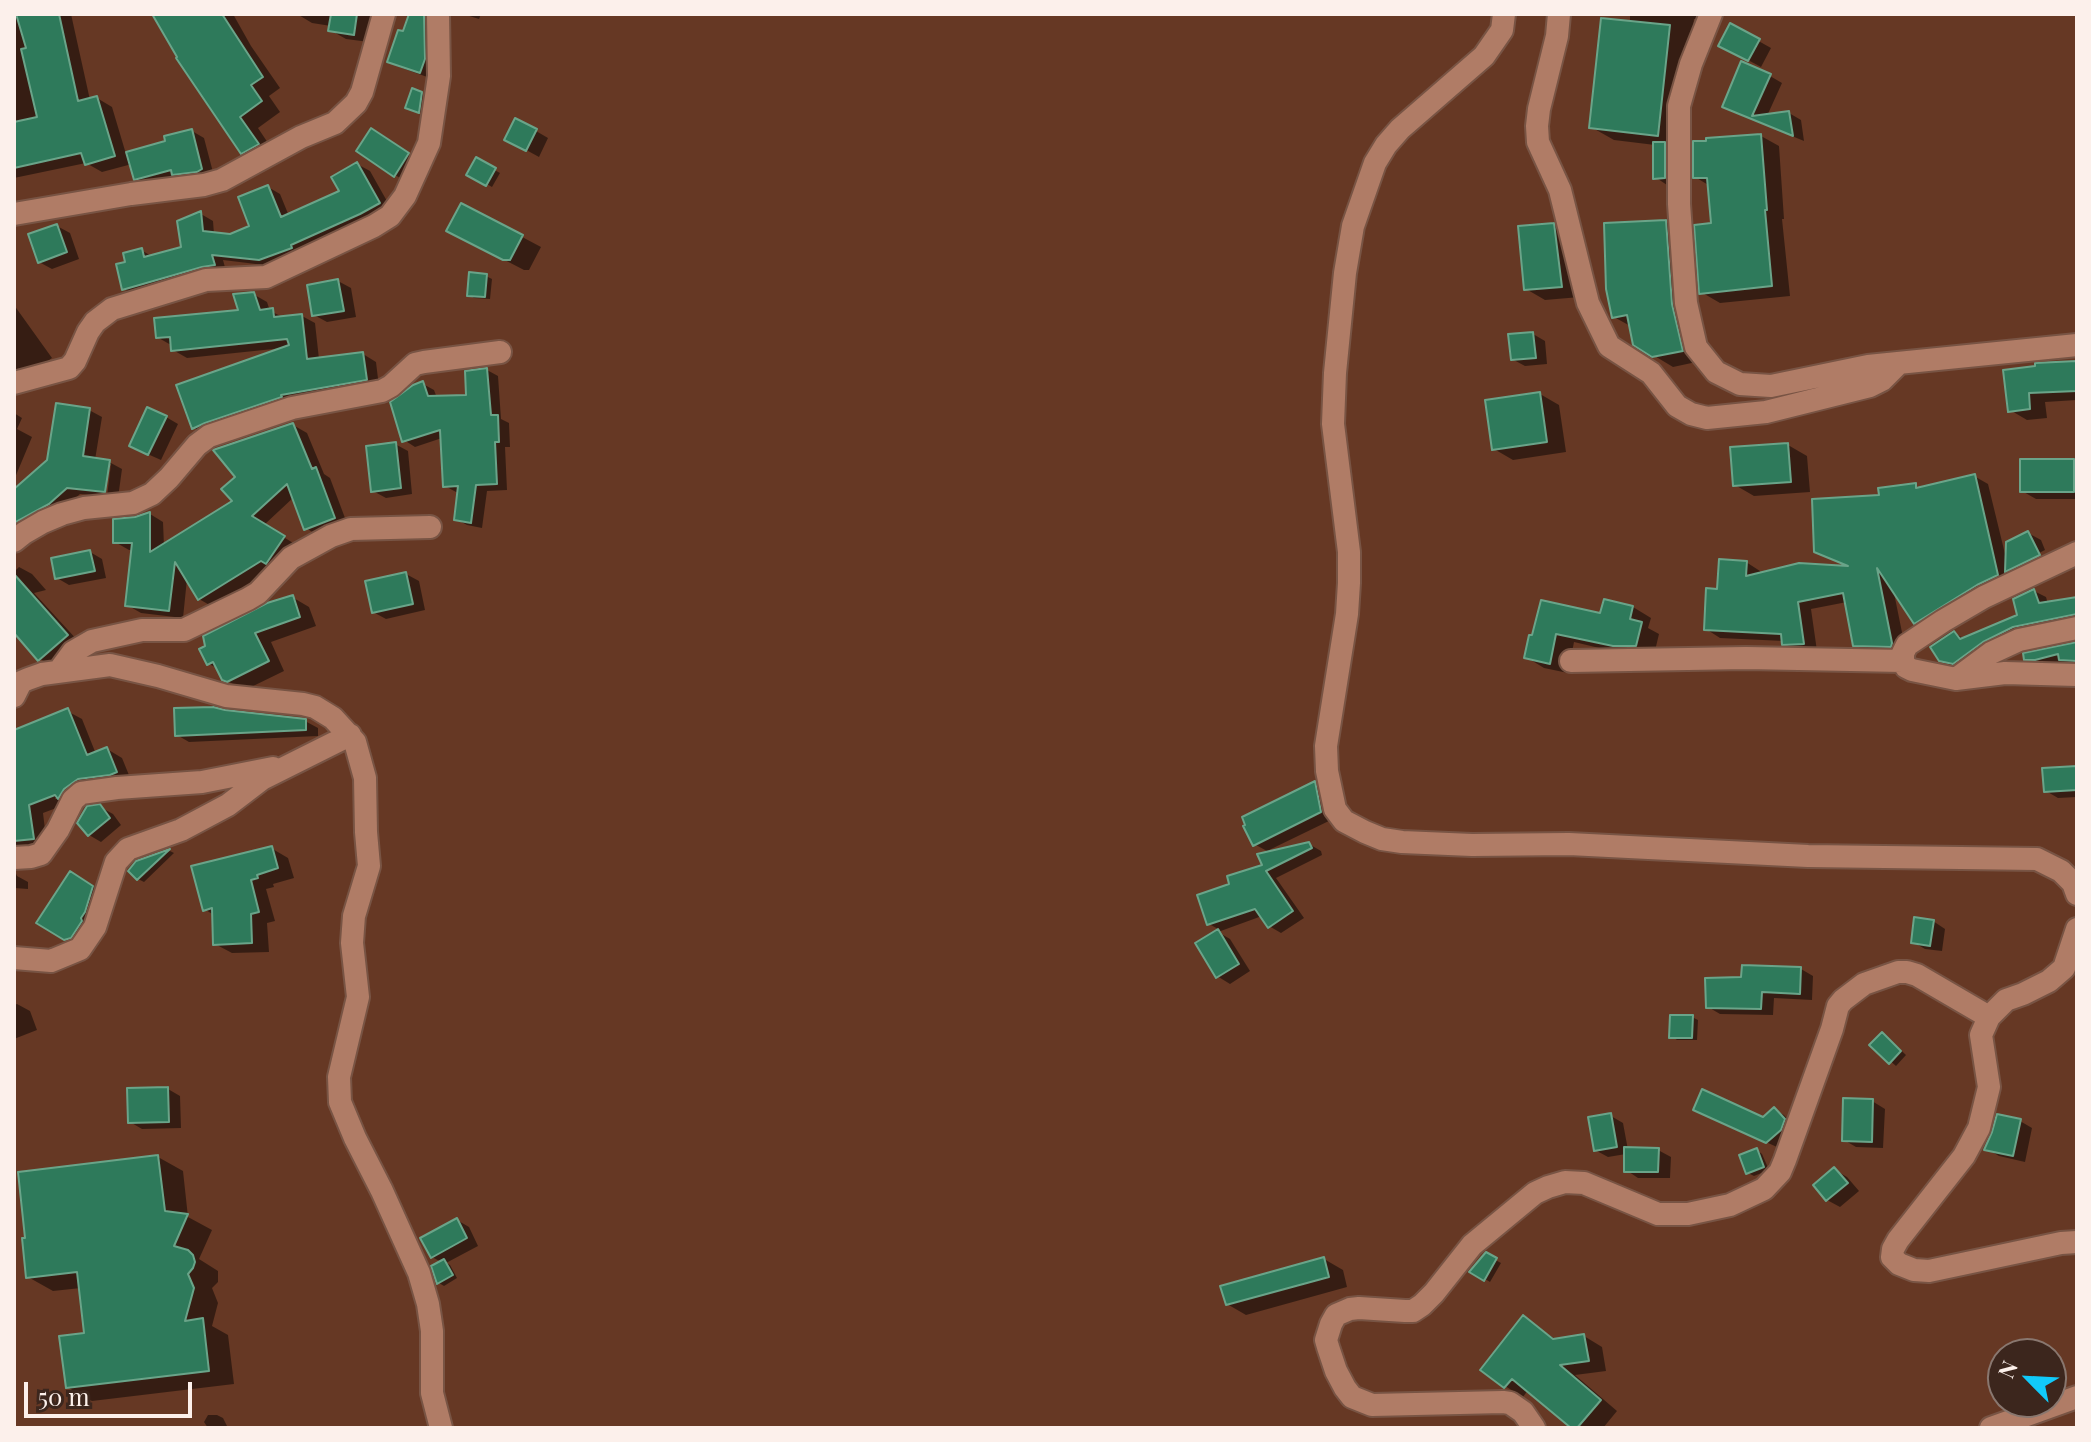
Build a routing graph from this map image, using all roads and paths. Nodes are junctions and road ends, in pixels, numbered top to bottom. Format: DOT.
graph roads {
  1 [pos="384,14"];
  2 [pos="438,14"];
  3 [pos="1504,14"];
  4 [pos="1559,14"];
  5 [pos="1711,14"];
  6 [pos="14,214"];
  7 [pos="2077,345"];
  8 [pos="500,352"];
  9 [pos="1899,363"];
  10 [pos="14,383"];
  11 [pos="430,527"];
  12 [pos="14,541"];
  13 [pos="2077,553"];
  14 [pos="2077,628"];
  15 [pos="1571,661"];
  16 [pos="1903,661"];
  17 [pos="59,671"];
  18 [pos="2077,675"];
  19 [pos="1956,679"];
  20 [pos="14,696"];
  21 [pos="350,735"];
  22 [pos="289,765"];
  23 [pos="14,858"];
  24 [pos="2076,885"];
  25 [pos="2077,929"];
  26 [pos="14,958"];
  27 [pos="1989,1017"];
  28 [pos="2077,1242"];
  29 [pos="2077,1397"];
  30 [pos="441,1428"];
  31 [pos="1534,1428"];
  32 [pos="1991,1428"];
  1 -- 6 [label="street"];
  2 -- 10 [label="street"];
  3 -- 24 [label="street"];
  4 -- 9 [label="street"];
  5 -- 9 [label="street"];
  7 -- 9 [label="street"];
  8 -- 12 [label="street"];
  11 -- 17 [label="street"];
  13 -- 16 [label="street"];
  14 -- 19 [label="street"];
  15 -- 16 [label="street"];
  16 -- 19 [label="street"];
  17 -- 20 [label="street"];
  17 -- 21 [label="street"];
  18 -- 19 [label="street"];
  21 -- 22 [label="street"];
  21 -- 30 [label="street"];
  22 -- 23 [label="street"];
  22 -- 26 [label="street"];
  25 -- 27 [label="street"];
  27 -- 28 [label="street"];
  27 -- 31 [label="street"];
  29 -- 32 [label="street"];
}
